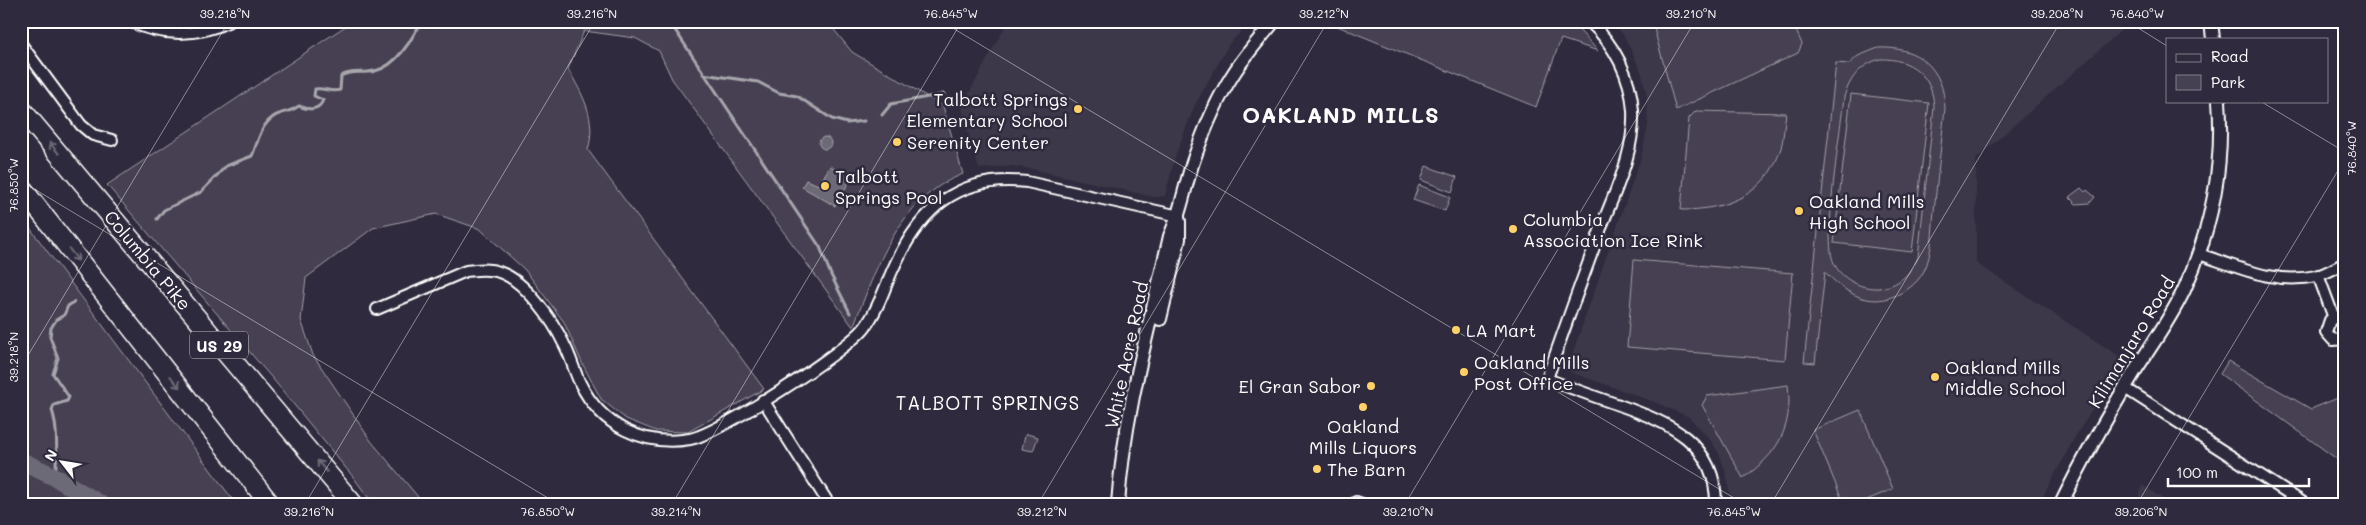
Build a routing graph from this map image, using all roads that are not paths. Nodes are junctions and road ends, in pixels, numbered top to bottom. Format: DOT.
graph roads {
  1 [pos="129,21"];
  2 [pos="230,21"];
  3 [pos="1274,21"];
  4 [pos="1589,21"];
  5 [pos="2212,21"];
  6 [pos="2214,38"];
  7 [pos="21,44"];
  8 [pos="2219,102"];
  9 [pos="21,108"];
  10 [pos="112,140"];
  11 [pos="21,187"];
  12 [pos="1179,216"];
  13 [pos="2199,254"];
  14 [pos="2345,263"];
  15 [pos="2318,276"];
  16 [pos="377,309"];
  17 [pos="2339,319"];
  18 [pos="2345,340"];
  19 [pos="2125,388"];
  20 [pos="763,400"];
  21 [pos="270,504"];
  22 [pos="353,504"];
  23 [pos="829,504"];
  24 [pos="1118,504"];
  25 [pos="1126,504"];
  26 [pos="1355,504"];
  27 [pos="1362,504"];
  28 [pos="1716,504"];
  29 [pos="2061,504"];
  30 [pos="2305,504"];
  1 -- 2 [label="street"];
  3 -- 12 [label="street, White Acre Road"];
  4 -- 28 [label="street"];
  5 -- 6 [label="street"];
  7 -- 10 [label="street"];
  8 -- 13 [label="street, Kilimanjaro Road"];
  22 -- 9 [label="highway, Columbia Pike / US 29, one-way"];
  11 -- 21 [label="highway, one-way"];
  12 -- 20 [label="street"];
  12 -- 24 [label="street, White Acre Road"];
  12 -- 25 [label="street, White Acre Road"];
  13 -- 15 [label="street"];
  13 -- 19 [label="street, Kilimanjaro Road"];
  14 -- 15 [label="street"];
  15 -- 17 [label="street"];
  16 -- 20 [label="street"];
  17 -- 18 [label="street"];
  19 -- 29 [label="street, Kilimanjaro Road"];
  19 -- 30 [label="street"];
  20 -- 23 [label="street"];
  26 -- 27 [label="street"];
}
